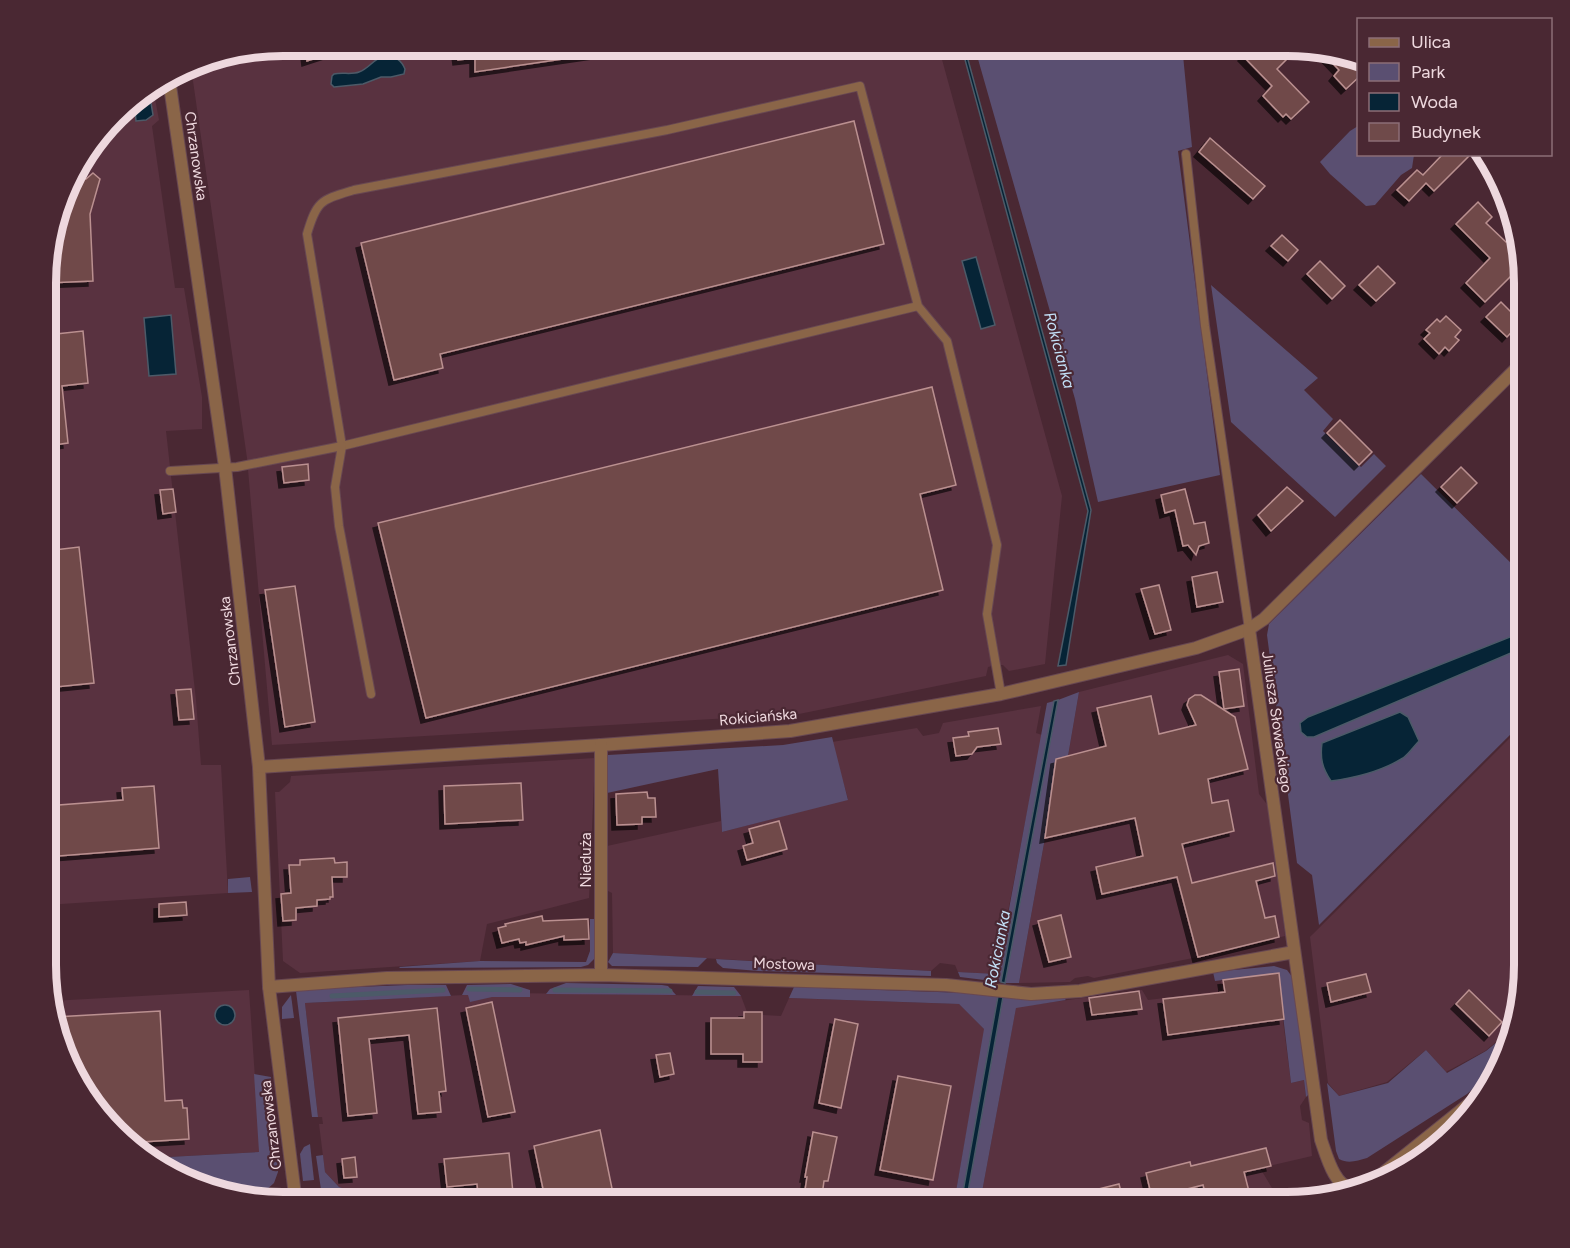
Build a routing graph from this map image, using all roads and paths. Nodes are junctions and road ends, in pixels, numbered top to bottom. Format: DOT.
graph roads {
  1 [pos="170,85"];
  2 [pos="1186,154"];
  3 [pos="918,306"];
  4 [pos="1514,371"];
  5 [pos="342,446"];
  6 [pos="225,467"];
  7 [pos="170,471"];
  8 [pos="1249,629"];
  9 [pos="371,694"];
  10 [pos="1001,694"];
  11 [pos="602,745"];
  12 [pos="259,766"];
  13 [pos="1294,952"];
  14 [pos="601,975"];
  15 [pos="269,987"];
  16 [pos="1465,1107"];
  17 [pos="1389,1169"];
  18 [pos="1343,1186"];
  19 [pos="295,1192"];
  1 -- 6 [label="street, Chrzanowska"];
  2 -- 8 [label="lane"];
  3 -- 5 [label="lane"];
  3 -- 5 [label="lane"];
  3 -- 10 [label="lane"];
  4 -- 8 [label="street"];
  5 -- 6 [label="lane"];
  5 -- 9 [label="lane"];
  6 -- 7 [label="lane"];
  6 -- 12 [label="street, Chrzanowska"];
  8 -- 10 [label="street, Rokiciańska"];
  8 -- 13 [label="street, Juliusza Słowackiego"];
  10 -- 11 [label="street, Rokiciańska"];
  11 -- 12 [label="street, Rokiciańska"];
  11 -- 14 [label="street, Nieduża"];
  12 -- 15 [label="street, Chrzanowska"];
  13 -- 14 [label="street, Mostowa"];
  13 -- 18 [label="street, Juliusza Słowackiego"];
  14 -- 15 [label="street, Mostowa"];
  15 -- 19 [label="street, Chrzanowska"];
  16 -- 17 [label="street"];
}
